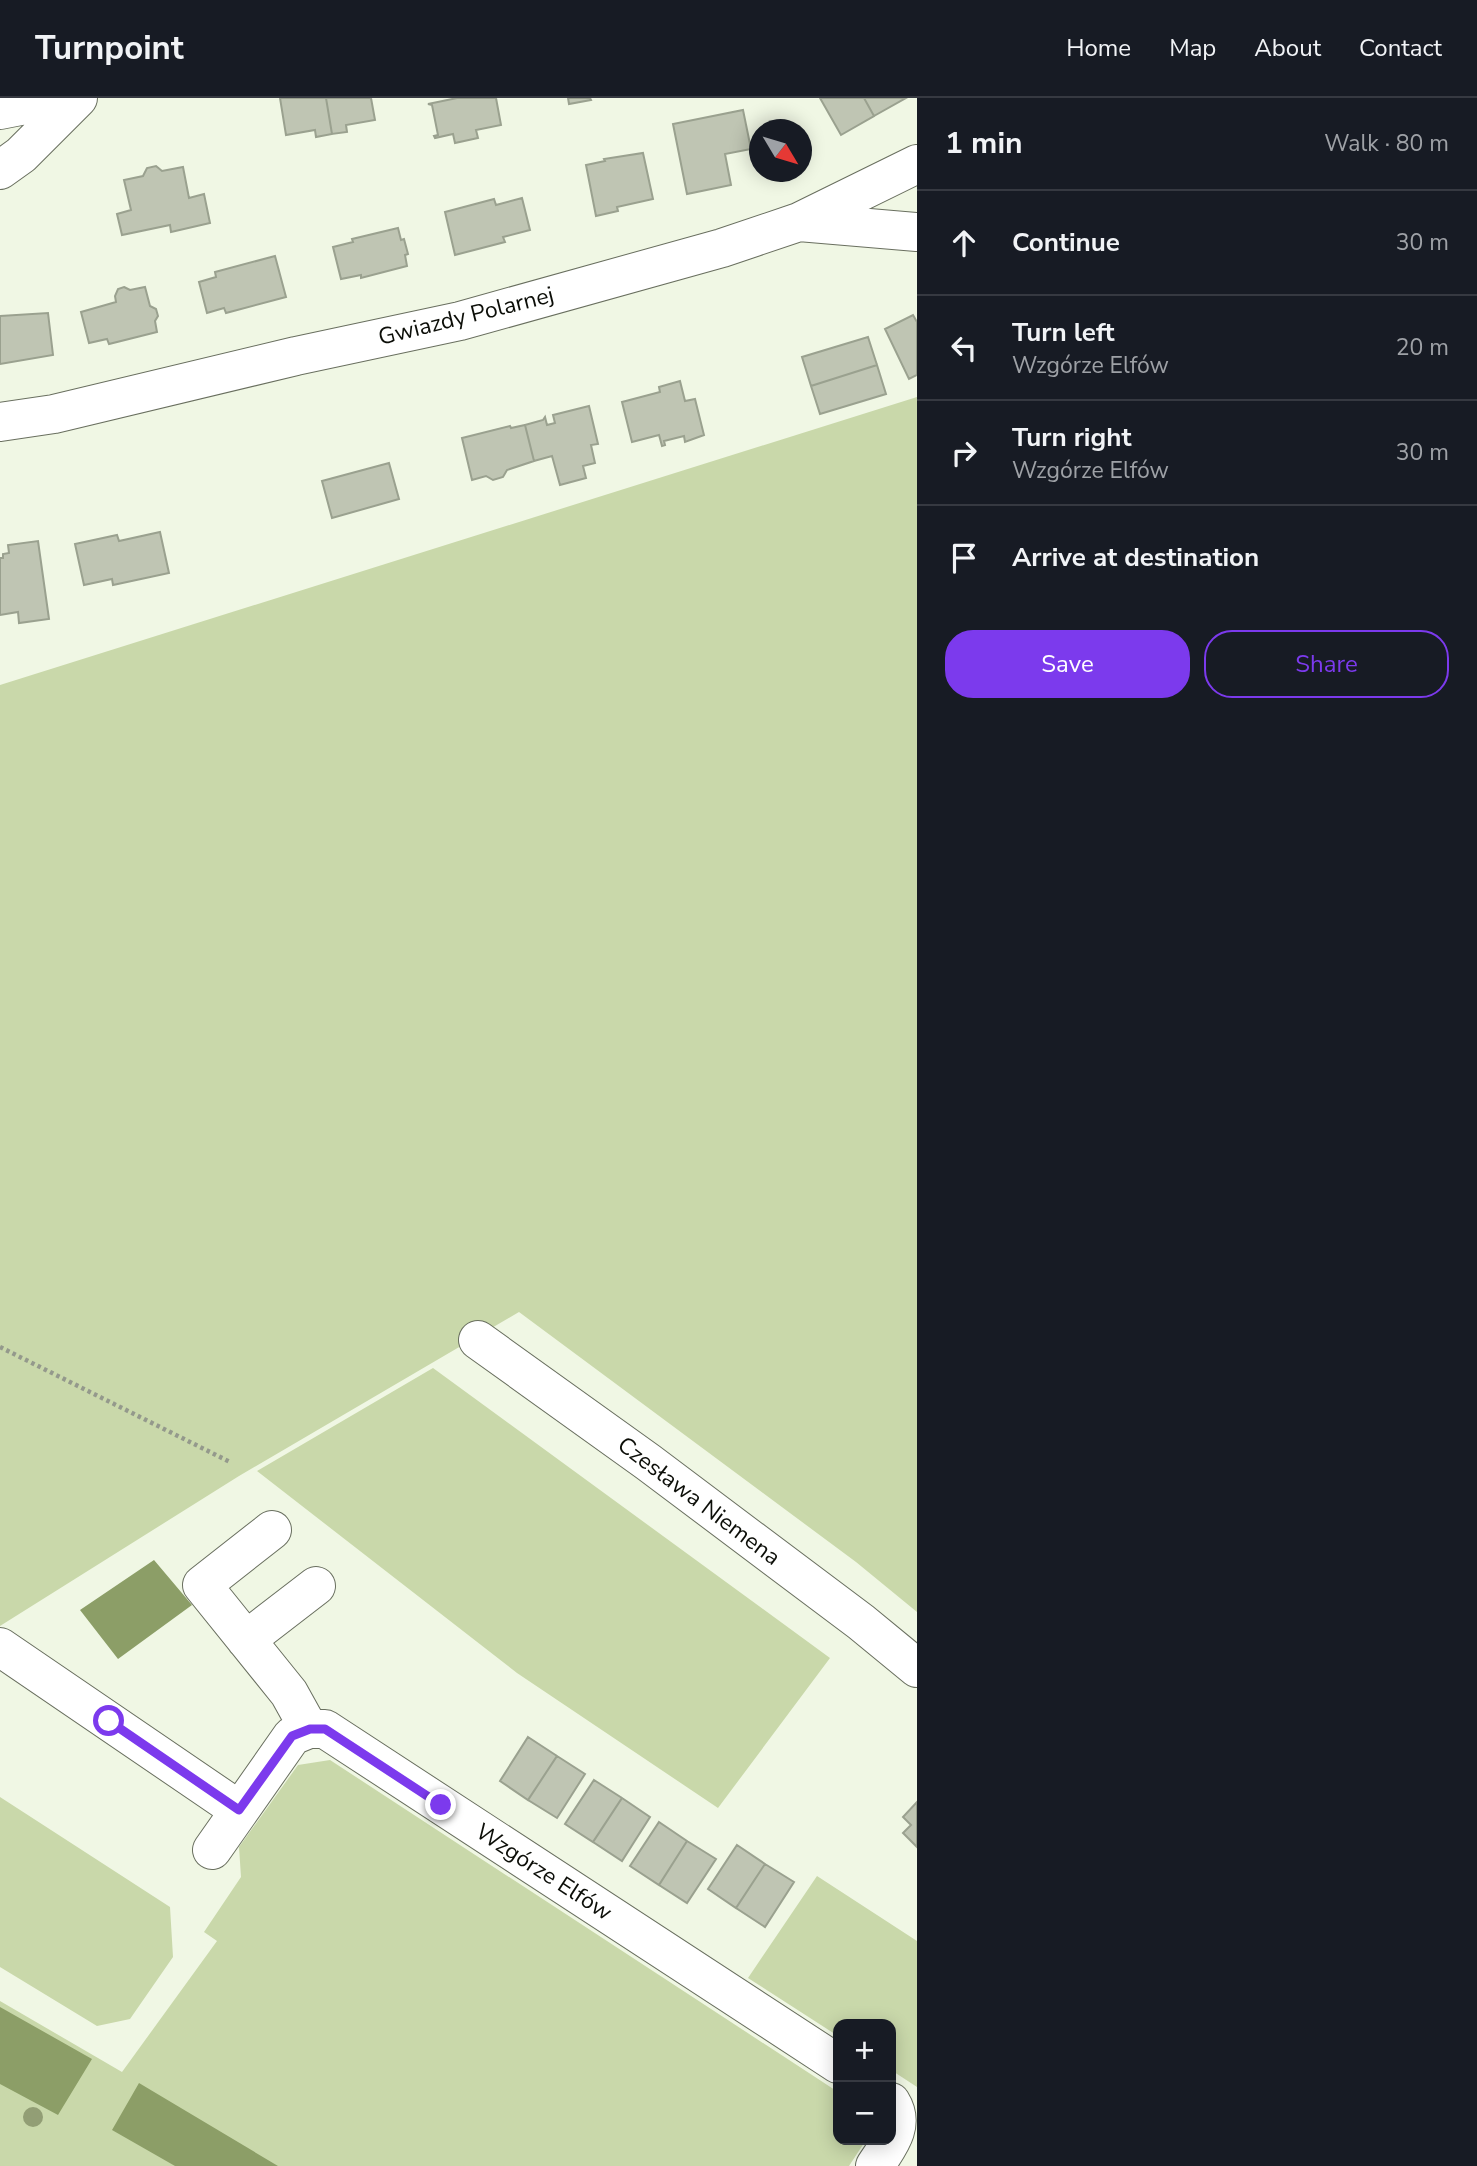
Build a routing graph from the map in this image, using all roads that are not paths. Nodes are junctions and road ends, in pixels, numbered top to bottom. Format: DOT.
graph roads {
  1 [pos="61,98"];
  2 [pos="78,98"];
  3 [pos="0,110"];
  4 [pos="917,164"];
  5 [pos="0,170"];
  6 [pos="799,222"];
  7 [pos="917,232"];
  8 [pos="0,422"];
  9 [pos="478,1340"];
  10 [pos="272,1530"];
  11 [pos="316,1586"];
  12 [pos="246,1640"];
  13 [pos="0,1647"];
  14 [pos="917,1668"];
  15 [pos="310,1729"];
  16 [pos="239,1810"];
  17 [pos="212,1850"];
  18 [pos="833,2061"];
  19 [pos="887,2145"];
  20 [pos="875,2166"];
  1 -- 3 [label="street"];
  2 -- 5 [label="street"];
  4 -- 6 [label="street, Gwiazdy Polarnej"];
  6 -- 7 [label="street"];
  6 -- 8 [label="street, Gwiazdy Polarnej"];
  9 -- 14 [label="street, Czesława Niemena"];
  10 -- 12 [label="street"];
  11 -- 12 [label="street"];
  12 -- 15 [label="street"];
  13 -- 16 [label="street"];
  15 -- 16 [label="street"];
  15 -- 18 [label="street, Wzgórze Elfów"];
  16 -- 17 [label="street"];
  19 -- 20 [label="street"];
}
